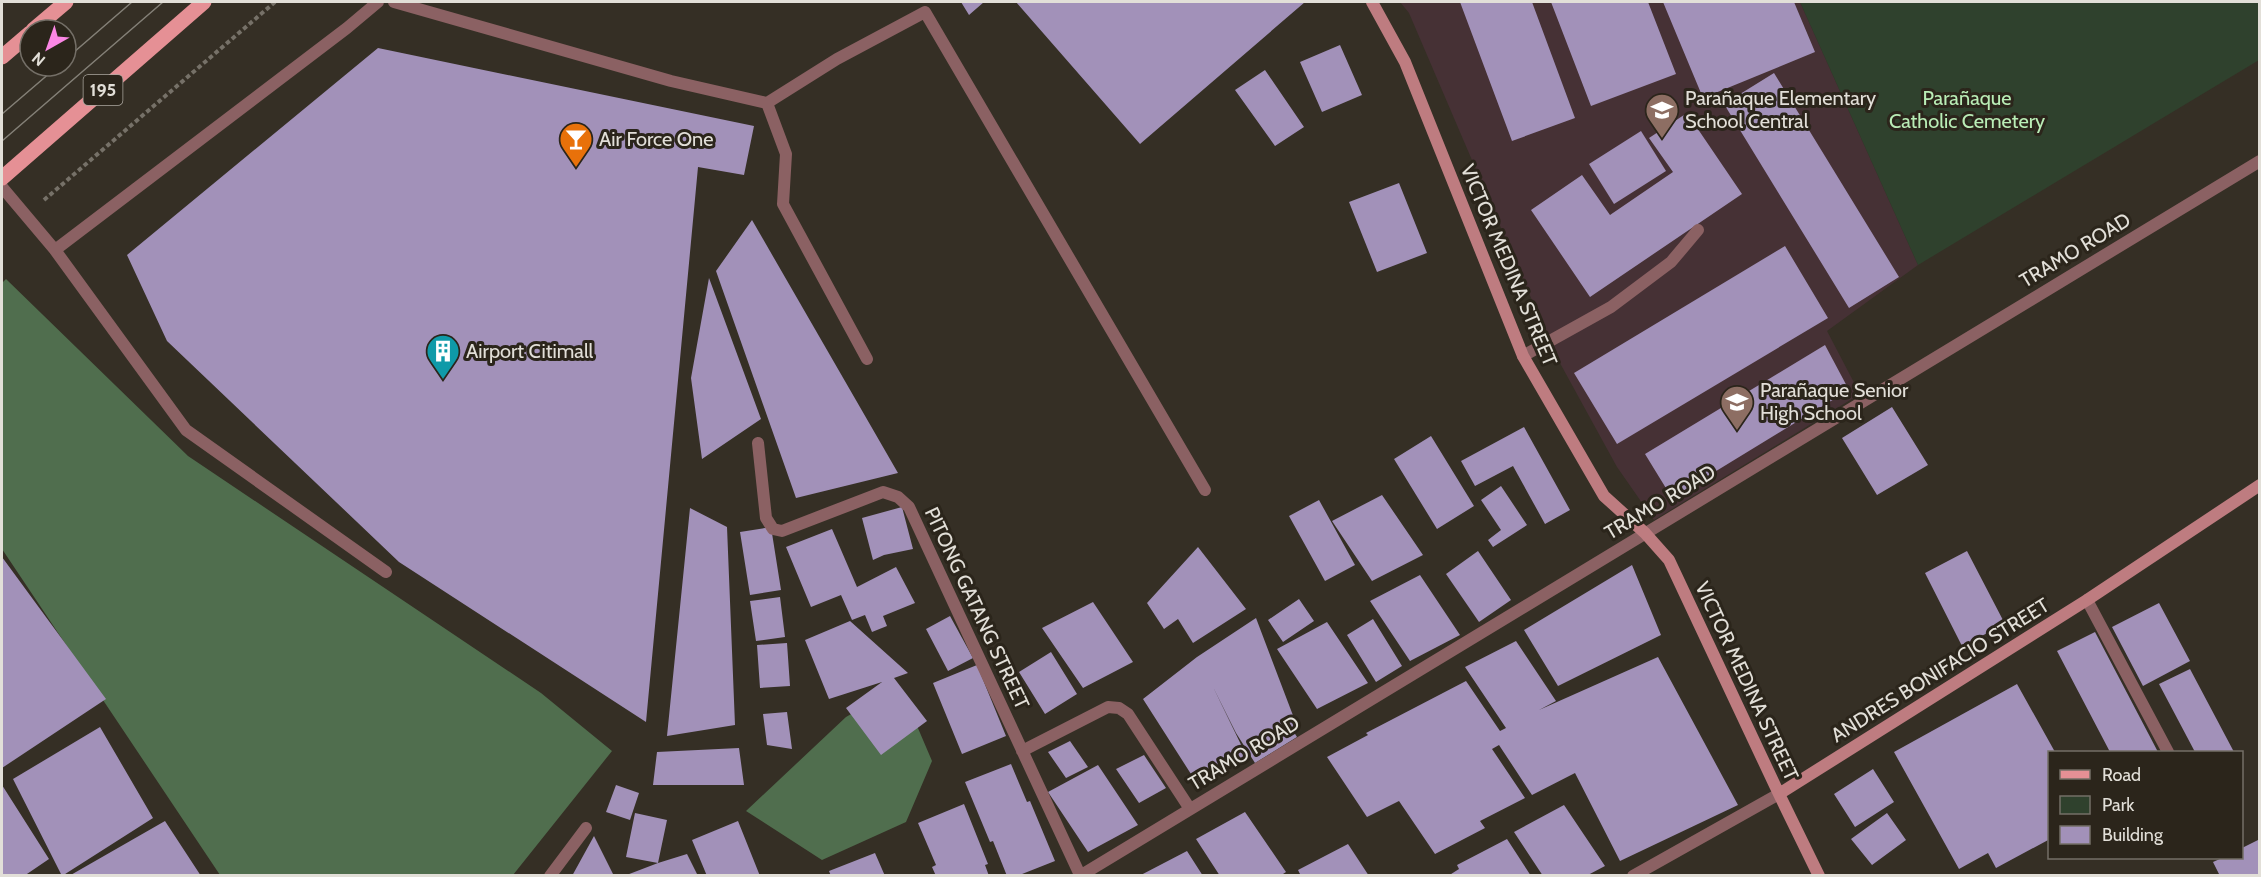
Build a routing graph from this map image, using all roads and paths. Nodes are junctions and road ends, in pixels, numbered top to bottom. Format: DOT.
graph roads {
  1 [pos="66,2"];
  2 [pos="204,2"];
  3 [pos="275,2"];
  4 [pos="378,2"];
  5 [pos="394,2"];
  6 [pos="1372,2"];
  7 [pos="47,18"];
  8 [pos="18,43"];
  9 [pos="2,57"];
  10 [pos="767,103"];
  11 [pos="2259,160"];
  12 [pos="2,178"];
  13 [pos="2,187"];
  14 [pos="25,217"];
  15 [pos="1698,230"];
  16 [pos="55,250"];
  17 [pos="1523,356"];
  18 [pos="867,359"];
  19 [pos="758,442"];
  20 [pos="2259,485"];
  21 [pos="1205,490"];
  22 [pos="1645,533"];
  23 [pos="386,572"];
  24 [pos="2087,600"];
  25 [pos="1022,751"];
  26 [pos="2167,751"];
  27 [pos="1779,794"];
  28 [pos="1190,809"];
  29 [pos="586,828"];
  30 [pos="1080,875"];
  31 [pos="550,876"];
  32 [pos="1633,876"];
  33 [pos="1819,876"];
  1 -- 7 [label="main road"];
  2 -- 12 [label="main road, 195"];
  3 -- 14 [label="path"];
  4 -- 16 [label="street"];
  5 -- 10 [label="street"];
  6 -- 17 [label="main road, VICTOR MEDINA STREET"];
  8 -- 9 [label="main road"];
  10 -- 18 [label="street"];
  10 -- 21 [label="street"];
  11 -- 22 [label="street, TRAMO ROAD"];
  13 -- 14 [label="street"];
  14 -- 16 [label="street"];
  15 -- 17 [label="street"];
  16 -- 23 [label="street"];
  17 -- 22 [label="main road, VICTOR MEDINA STREET"];
  19 -- 25 [label="street, PITONG GATANG STREET"];
  20 -- 24 [label="main road, ANDRES BONIFACIO STREET"];
  22 -- 27 [label="main road, VICTOR MEDINA STREET"];
  22 -- 28 [label="street, TRAMO ROAD"];
  24 -- 26 [label="street"];
  24 -- 27 [label="main road, ANDRES BONIFACIO STREET"];
  25 -- 28 [label="street"];
  25 -- 30 [label="street, PITONG GATANG STREET"];
  27 -- 32 [label="street, ANDRES BONIFACIO STREET"];
  27 -- 33 [label="main road, VICTOR MEDINA STREET"];
  28 -- 30 [label="street, TRAMO ROAD"];
  29 -- 31 [label="street"];
}
